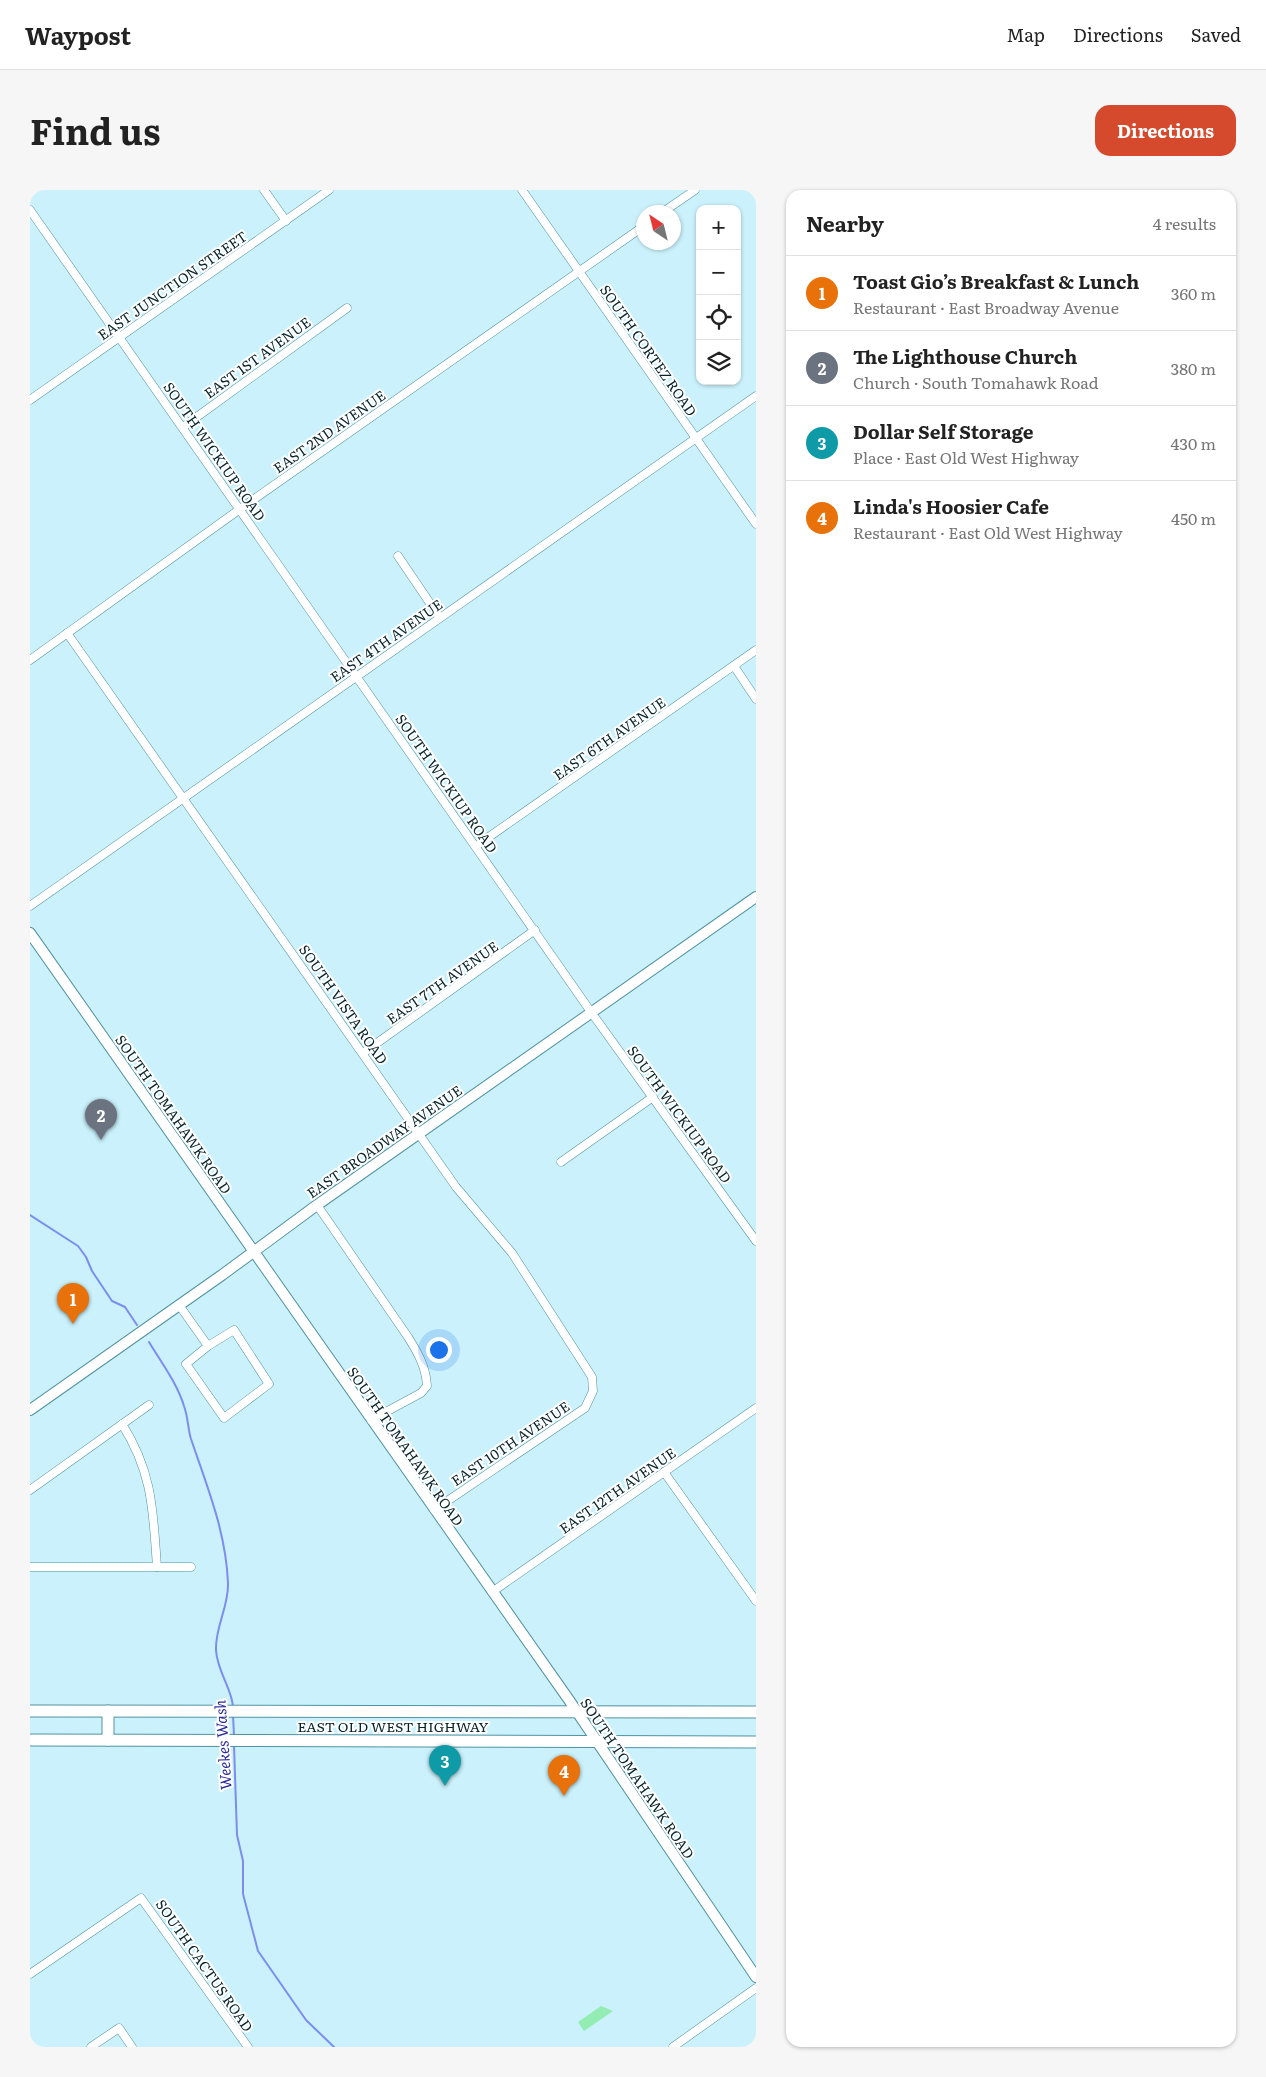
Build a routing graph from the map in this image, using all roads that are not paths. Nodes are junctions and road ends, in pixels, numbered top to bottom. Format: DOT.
graph roads {
  1 [pos="264,190"];
  2 [pos="329,190"];
  3 [pos="522,190"];
  4 [pos="695,190"];
  5 [pos="673,205"];
  6 [pos="30,210"];
  7 [pos="286,221"];
  8 [pos="636,231"];
  9 [pos="578,270"];
  10 [pos="347,308"];
  11 [pos="120,337"];
  12 [pos="756,396"];
  13 [pos="30,399"];
  14 [pos="183,427"];
  15 [pos="696,438"];
  16 [pos="240,509"];
  17 [pos="756,524"];
  18 [pos="398,556"];
  19 [pos="440,618"];
  20 [pos="67,633"];
  21 [pos="756,650"];
  22 [pos="30,660"];
  23 [pos="734,666"];
  24 [pos="357,676"];
  25 [pos="756,699"];
  26 [pos="183,797"];
  27 [pos="476,846"];
  28 [pos="756,897"];
  29 [pos="30,906"];
  30 [pos="535,930"];
  31 [pos="30,933"];
  32 [pos="591,1012"];
  33 [pos="363,1053"];
  34 [pos="653,1096"];
  35 [pos="419,1134"];
  36 [pos="561,1162"];
  37 [pos="317,1205"];
  38 [pos="756,1241"];
  39 [pos="255,1251"];
  40 [pos="179,1305"];
  41 [pos="208,1346"];
  42 [pos="593,1391"];
  43 [pos="149,1405"];
  44 [pos="756,1408"];
  45 [pos="30,1410"];
  46 [pos="371,1420"];
  47 [pos="122,1424"];
  48 [pos="664,1472"];
  49 [pos="30,1490"];
  50 [pos="434,1510"];
  51 [pos="30,1567"];
  52 [pos="157,1567"];
  53 [pos="191,1567"];
  54 [pos="492,1592"];
  55 [pos="756,1601"];
  56 [pos="30,1711"];
  57 [pos="108,1711"];
  58 [pos="578,1712"];
  59 [pos="756,1712"];
  60 [pos="30,1740"];
  61 [pos="108,1740"];
  62 [pos="597,1742"];
  63 [pos="756,1742"];
  64 [pos="30,1974"];
  65 [pos="756,1977"];
  66 [pos="756,1988"];
  67 [pos="91,2047"];
  68 [pos="132,2047"];
  69 [pos="248,2047"];
  70 [pos="673,2047"];
  1 -- 7 [label="street"];
  2 -- 7 [label="street, EAST JUNCTION STREET"];
  3 -- 9 [label="street, SOUTH CORTEZ ROAD"];
  4 -- 5 [label="street"];
  6 -- 11 [label="street, SOUTH WICKIUP ROAD"];
  7 -- 11 [label="street, EAST JUNCTION STREET"];
  8 -- 9 [label="street, EAST 2ND AVENUE"];
  9 -- 15 [label="street, SOUTH CORTEZ ROAD"];
  9 -- 16 [label="street, EAST 2ND AVENUE"];
  10 -- 14 [label="street, EAST 1ST AVENUE"];
  11 -- 13 [label="street, EAST JUNCTION STREET"];
  11 -- 14 [label="street, SOUTH WICKIUP ROAD"];
  12 -- 15 [label="street, EAST 4TH AVENUE"];
  14 -- 16 [label="street, SOUTH WICKIUP ROAD"];
  15 -- 17 [label="street, SOUTH CORTEZ ROAD"];
  15 -- 19 [label="street, EAST 4TH AVENUE"];
  16 -- 20 [label="street, EAST 2ND AVENUE"];
  16 -- 24 [label="street, SOUTH WICKIUP ROAD"];
  18 -- 19 [label="street"];
  19 -- 24 [label="street, EAST 4TH AVENUE"];
  20 -- 22 [label="street, EAST 2ND AVENUE"];
  20 -- 26 [label="street, SOUTH VISTA ROAD"];
  21 -- 23 [label="street, EAST 6TH AVENUE"];
  23 -- 25 [label="street"];
  23 -- 27 [label="street, EAST 6TH AVENUE"];
  24 -- 26 [label="street, EAST 4TH AVENUE"];
  24 -- 27 [label="street, SOUTH WICKIUP ROAD"];
  26 -- 29 [label="street, EAST 4TH AVENUE"];
  26 -- 33 [label="street, SOUTH VISTA ROAD"];
  27 -- 30 [label="street, SOUTH WICKIUP ROAD"];
  28 -- 32 [label="main road, EAST BROADWAY AVENUE"];
  30 -- 32 [label="street, SOUTH WICKIUP ROAD"];
  30 -- 33 [label="street, EAST 7TH AVENUE"];
  31 -- 39 [label="main road, SOUTH TOMAHAWK ROAD"];
  32 -- 34 [label="street, SOUTH WICKIUP ROAD"];
  32 -- 35 [label="main road, EAST BROADWAY AVENUE"];
  33 -- 35 [label="street, SOUTH VISTA ROAD"];
  34 -- 36 [label="street"];
  34 -- 38 [label="street, SOUTH WICKIUP ROAD"];
  35 -- 37 [label="main road, EAST BROADWAY AVENUE"];
  35 -- 42 [label="street, SOUTH VISTA ROAD"];
  37 -- 39 [label="main road, EAST BROADWAY AVENUE"];
  37 -- 46 [label="street"];
  39 -- 40 [label="main road, EAST BROADWAY AVENUE"];
  39 -- 46 [label="main road, SOUTH TOMAHAWK ROAD"];
  40 -- 41 [label="street"];
  40 -- 45 [label="main road, EAST BROADWAY AVENUE"];
  41 -- 41 [label="street"];
  42 -- 50 [label="street, EAST 10TH AVENUE"];
  43 -- 47 [label="street"];
  44 -- 48 [label="street, EAST 12TH AVENUE"];
  46 -- 50 [label="main road, SOUTH TOMAHAWK ROAD"];
  47 -- 49 [label="street"];
  47 -- 52 [label="street"];
  48 -- 54 [label="street, EAST 12TH AVENUE"];
  48 -- 55 [label="street"];
  50 -- 54 [label="main road, SOUTH TOMAHAWK ROAD"];
  51 -- 52 [label="street"];
  52 -- 53 [label="street"];
  54 -- 58 [label="main road, SOUTH TOMAHAWK ROAD"];
  56 -- 57 [label="main road, EAST OLD WEST HIGHWAY"];
  57 -- 58 [label="main road, EAST OLD WEST HIGHWAY"];
  57 -- 61 [label="main road"];
  58 -- 59 [label="main road, EAST OLD WEST HIGHWAY"];
  58 -- 62 [label="main road, SOUTH TOMAHAWK ROAD"];
  60 -- 61 [label="main road, EAST OLD WEST HIGHWAY"];
  61 -- 62 [label="main road, EAST OLD WEST HIGHWAY"];
  62 -- 63 [label="main road, EAST OLD WEST HIGHWAY"];
  62 -- 65 [label="main road, SOUTH TOMAHAWK ROAD"];
  64 -- 69 [label="street, SOUTH CACTUS ROAD"];
  66 -- 70 [label="street"];
  67 -- 68 [label="street"];
}
